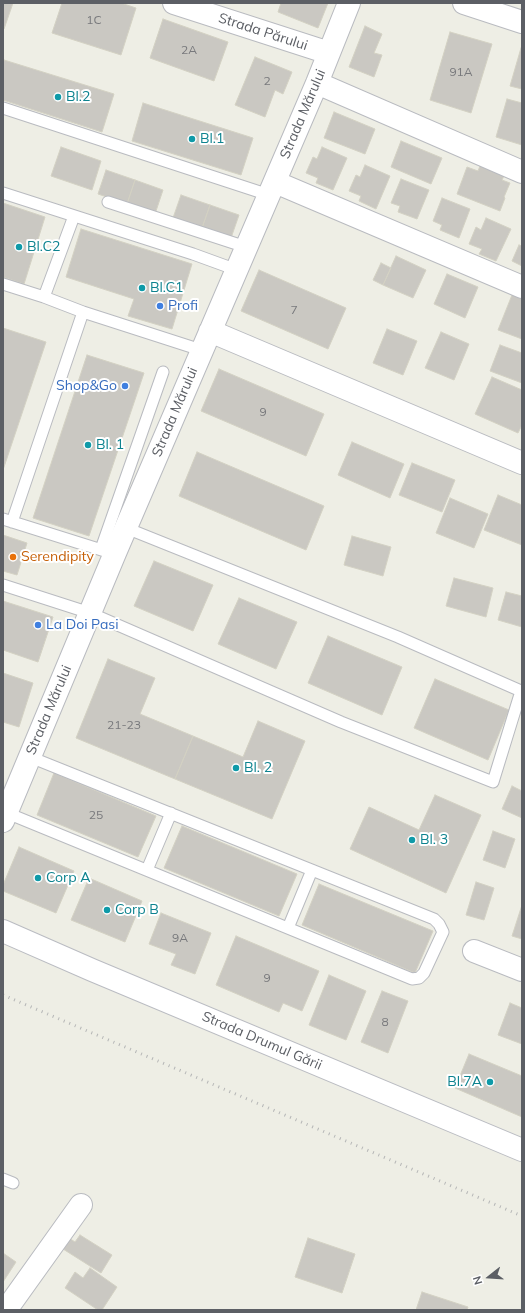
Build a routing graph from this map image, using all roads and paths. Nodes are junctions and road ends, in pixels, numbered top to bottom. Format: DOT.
graph roads {
  1 [pos="174,3"];
  2 [pos="349,3"];
  3 [pos="464,3"];
  4 [pos="522,22"];
  5 [pos="329,53"];
  6 [pos="317,83"];
  7 [pos="3,108"];
  8 [pos="522,172"];
  9 [pos="272,189"];
  10 [pos="3,193"];
  11 [pos="108,202"];
  12 [pos="74,216"];
  13 [pos="246,247"];
  14 [pos="237,270"];
  15 [pos="3,284"];
  16 [pos="522,287"];
  17 [pos="44,297"];
  18 [pos="83,312"];
  19 [pos="210,331"];
  20 [pos="201,350"];
  21 [pos="163,372"];
  22 [pos="522,463"];
  23 [pos="8,520"];
  24 [pos="126,528"];
  25 [pos="108,551"];
  26 [pos="3,585"];
  27 [pos="90,613"];
  28 [pos="30,757"];
  29 [pos="171,814"];
  30 [pos="5,817"];
  31 [pos="147,870"];
  32 [pos="312,870"];
  33 [pos="288,928"];
  34 [pos="3,931"];
  35 [pos="474,951"];
  36 [pos="522,970"];
  37 [pos="522,1150"];
  38 [pos="81,1205"];
  39 [pos="6,1310"];
  1 -- 5 [label="street, Strada Părului"];
  2 -- 5 [label="street, Strada Mărului"];
  3 -- 4 [label="street"];
  5 -- 6 [label="street, Strada Mărului"];
  6 -- 8 [label="street"];
  6 -- 9 [label="street, Strada Mărului"];
  7 -- 9 [label="lane"];
  9 -- 13 [label="street, Strada Mărului"];
  9 -- 16 [label="street"];
  10 -- 12 [label="lane"];
  11 -- 13 [label="lane"];
  12 -- 14 [label="lane"];
  12 -- 17 [label="lane"];
  13 -- 14 [label="street, Strada Mărului"];
  14 -- 19 [label="street, Strada Mărului"];
  15 -- 17 [label="lane"];
  17 -- 18 [label="lane"];
  18 -- 20 [label="lane"];
  18 -- 23 [label="lane"];
  19 -- 20 [label="street, Strada Mărului"];
  19 -- 22 [label="street"];
  20 -- 24 [label="street, Strada Mărului"];
  21 -- 25 [label="lane"];
  23 -- 25 [label="lane"];
  24 -- 25 [label="street, Strada Mărului"];
  24 -- 27 [label="lane"];
  25 -- 27 [label="street, Strada Mărului"];
  26 -- 27 [label="lane"];
  27 -- 28 [label="street, Strada Mărului"];
  28 -- 29 [label="lane"];
  28 -- 30 [label="street, Strada Mărului"];
  29 -- 31 [label="lane"];
  29 -- 32 [label="lane"];
  30 -- 31 [label="lane"];
  31 -- 33 [label="lane"];
  32 -- 33 [label="lane"];
  32 -- 33 [label="lane"];
  34 -- 37 [label="street, Strada Drumul Gării"];
  35 -- 36 [label="street"];
  38 -- 39 [label="street"];
}
